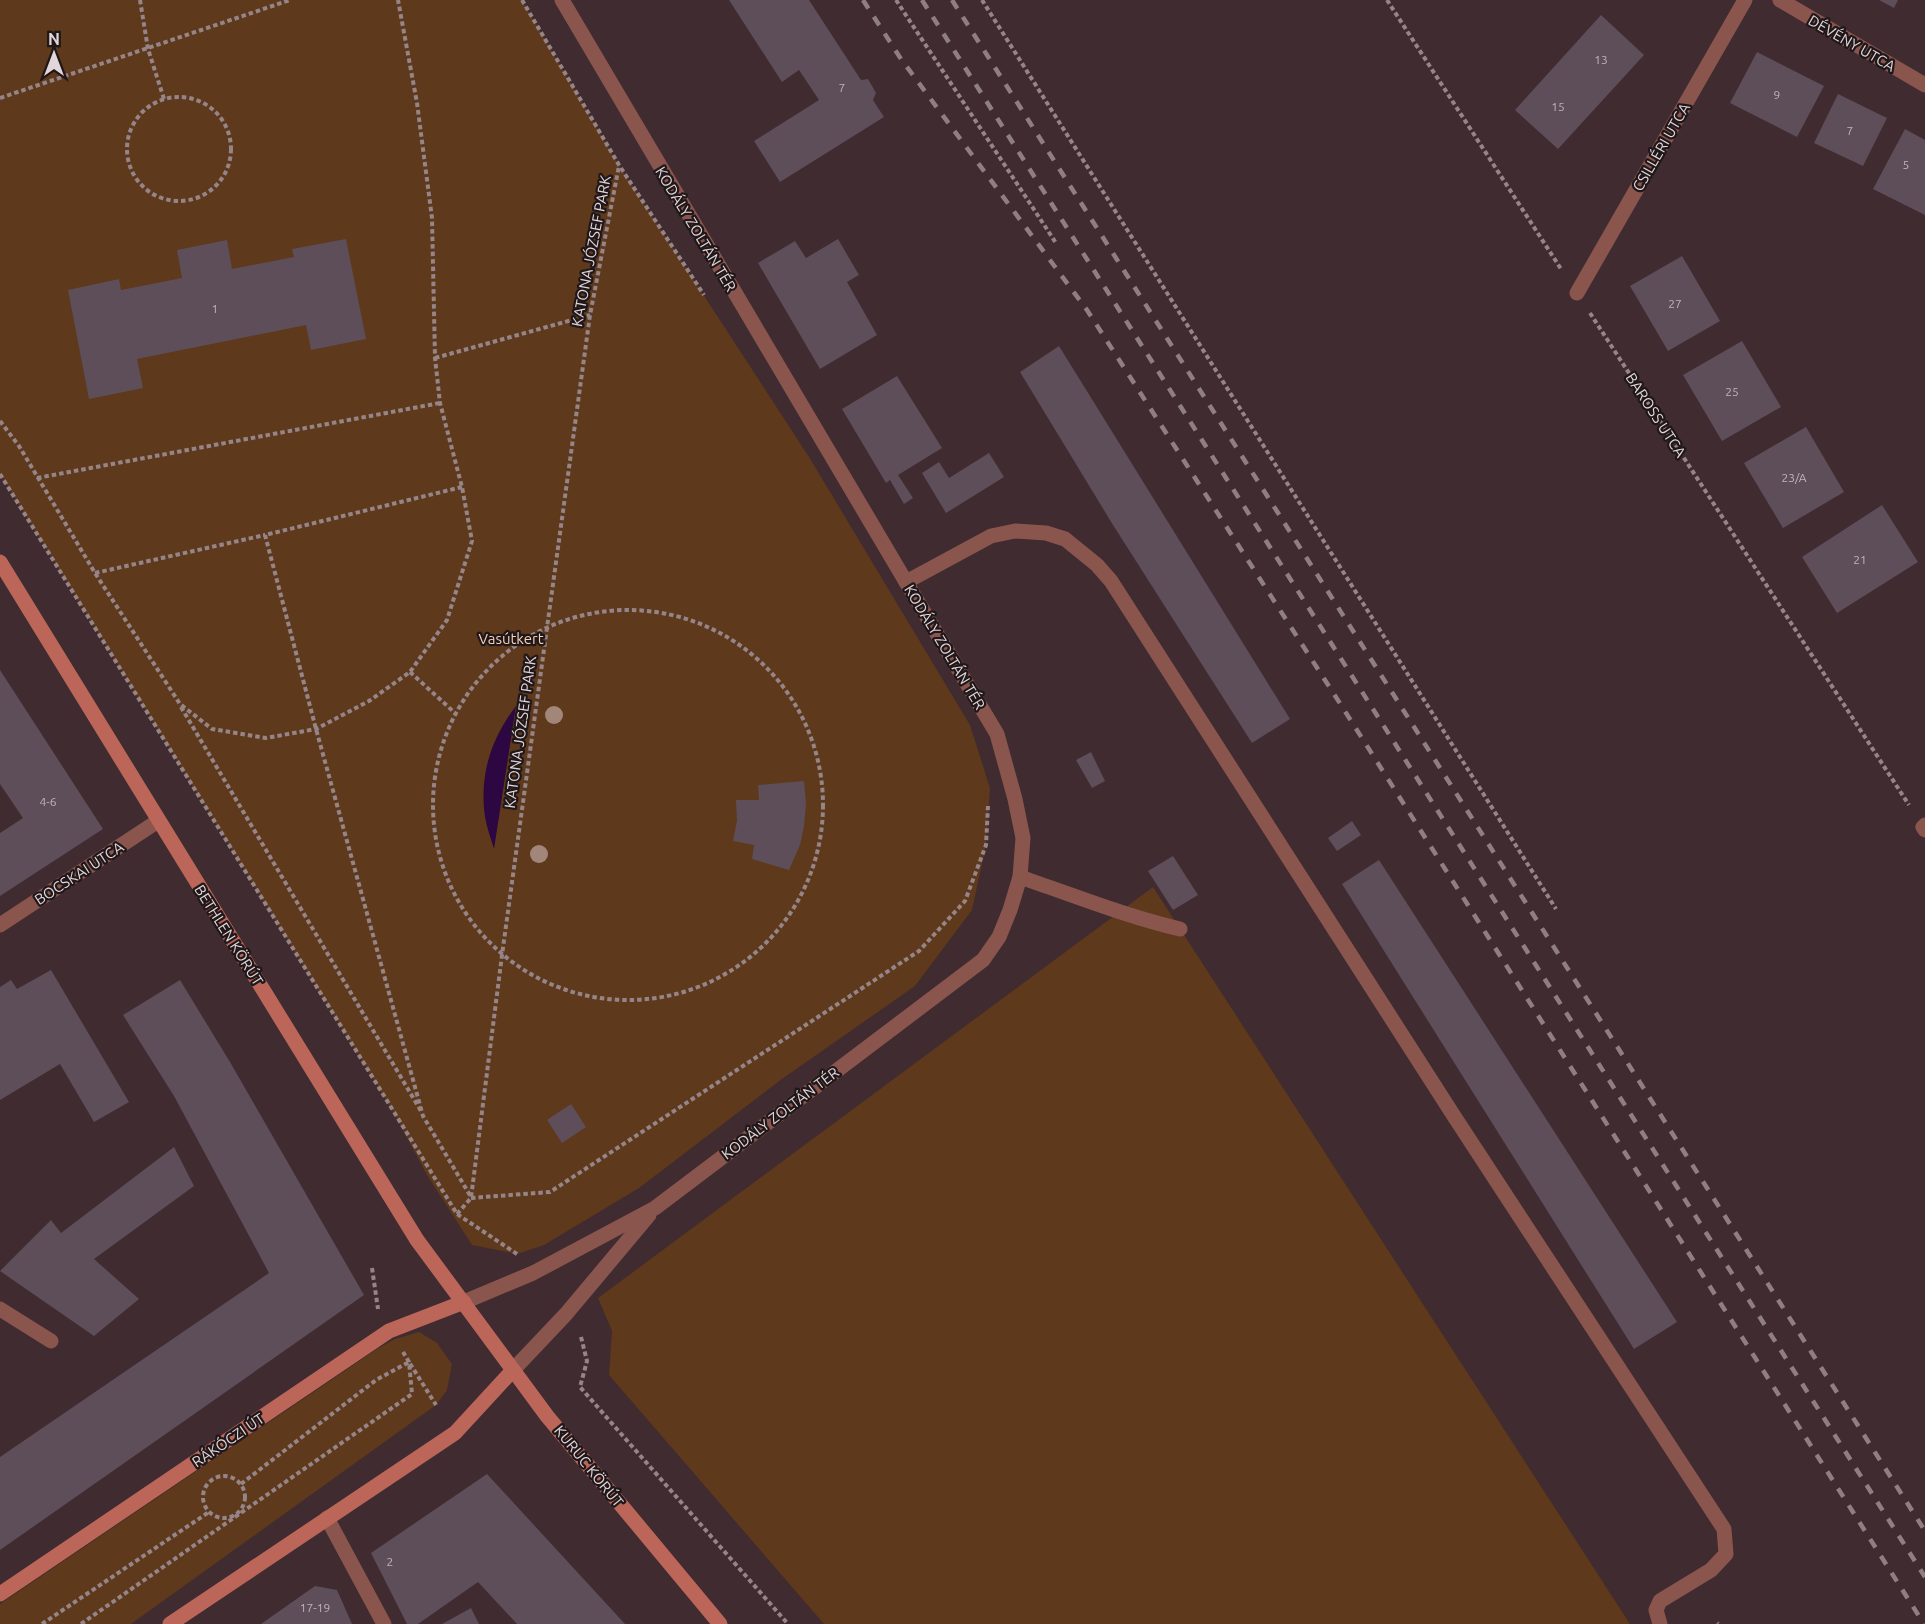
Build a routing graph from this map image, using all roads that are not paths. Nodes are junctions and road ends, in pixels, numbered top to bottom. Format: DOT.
graph roads {
  1 [pos="562,0"];
  2 [pos="1745,0"];
  3 [pos="1780,0"];
  4 [pos="1925,85"];
  5 [pos="1577,293"];
  6 [pos="0,562"];
  7 [pos="906,582"];
  8 [pos="158,821"];
  9 [pos="1020,877"];
  10 [pos="0,925"];
  11 [pos="1180,929"];
  12 [pos="655,1208"];
  13 [pos="464,1302"];
  14 [pos="0,1309"];
  15 [pos="51,1341"];
  16 [pos="513,1371"];
  17 [pos="327,1518"];
  18 [pos="0,1594"];
  19 [pos="170,1624"];
  20 [pos="384,1624"];
  21 [pos="720,1624"];
  22 [pos="1660,1624"];
  1 -- 7 [label="street, KODÁLY ZOLTÁN TÉR"];
  2 -- 5 [label="street, CSILLÉRI UTCA"];
  3 -- 4 [label="street, DÉVÉNY UTCA"];
  6 -- 8 [label="street, BETHLEN KÖRÚT"];
  7 -- 9 [label="street, KODÁLY ZOLTÁN TÉR"];
  7 -- 22 [label="street"];
  8 -- 10 [label="street, BOCSKAI UTCA"];
  8 -- 13 [label="street, BETHLEN KÖRÚT"];
  9 -- 11 [label="street"];
  9 -- 12 [label="street, KODÁLY ZOLTÁN TÉR"];
  12 -- 13 [label="street, KODÁLY ZOLTÁN TÉR"];
  12 -- 16 [label="street, KODÁLY ZOLTÁN TÉR"];
  13 -- 16 [label="street, KURUC KÖRÚT"];
  13 -- 18 [label="street, RÁKÓCZI ÚT"];
  14 -- 15 [label="street"];
  16 -- 17 [label="street"];
  16 -- 21 [label="street, KURUC KÖRÚT"];
  17 -- 19 [label="street"];
  17 -- 20 [label="street"];
}
